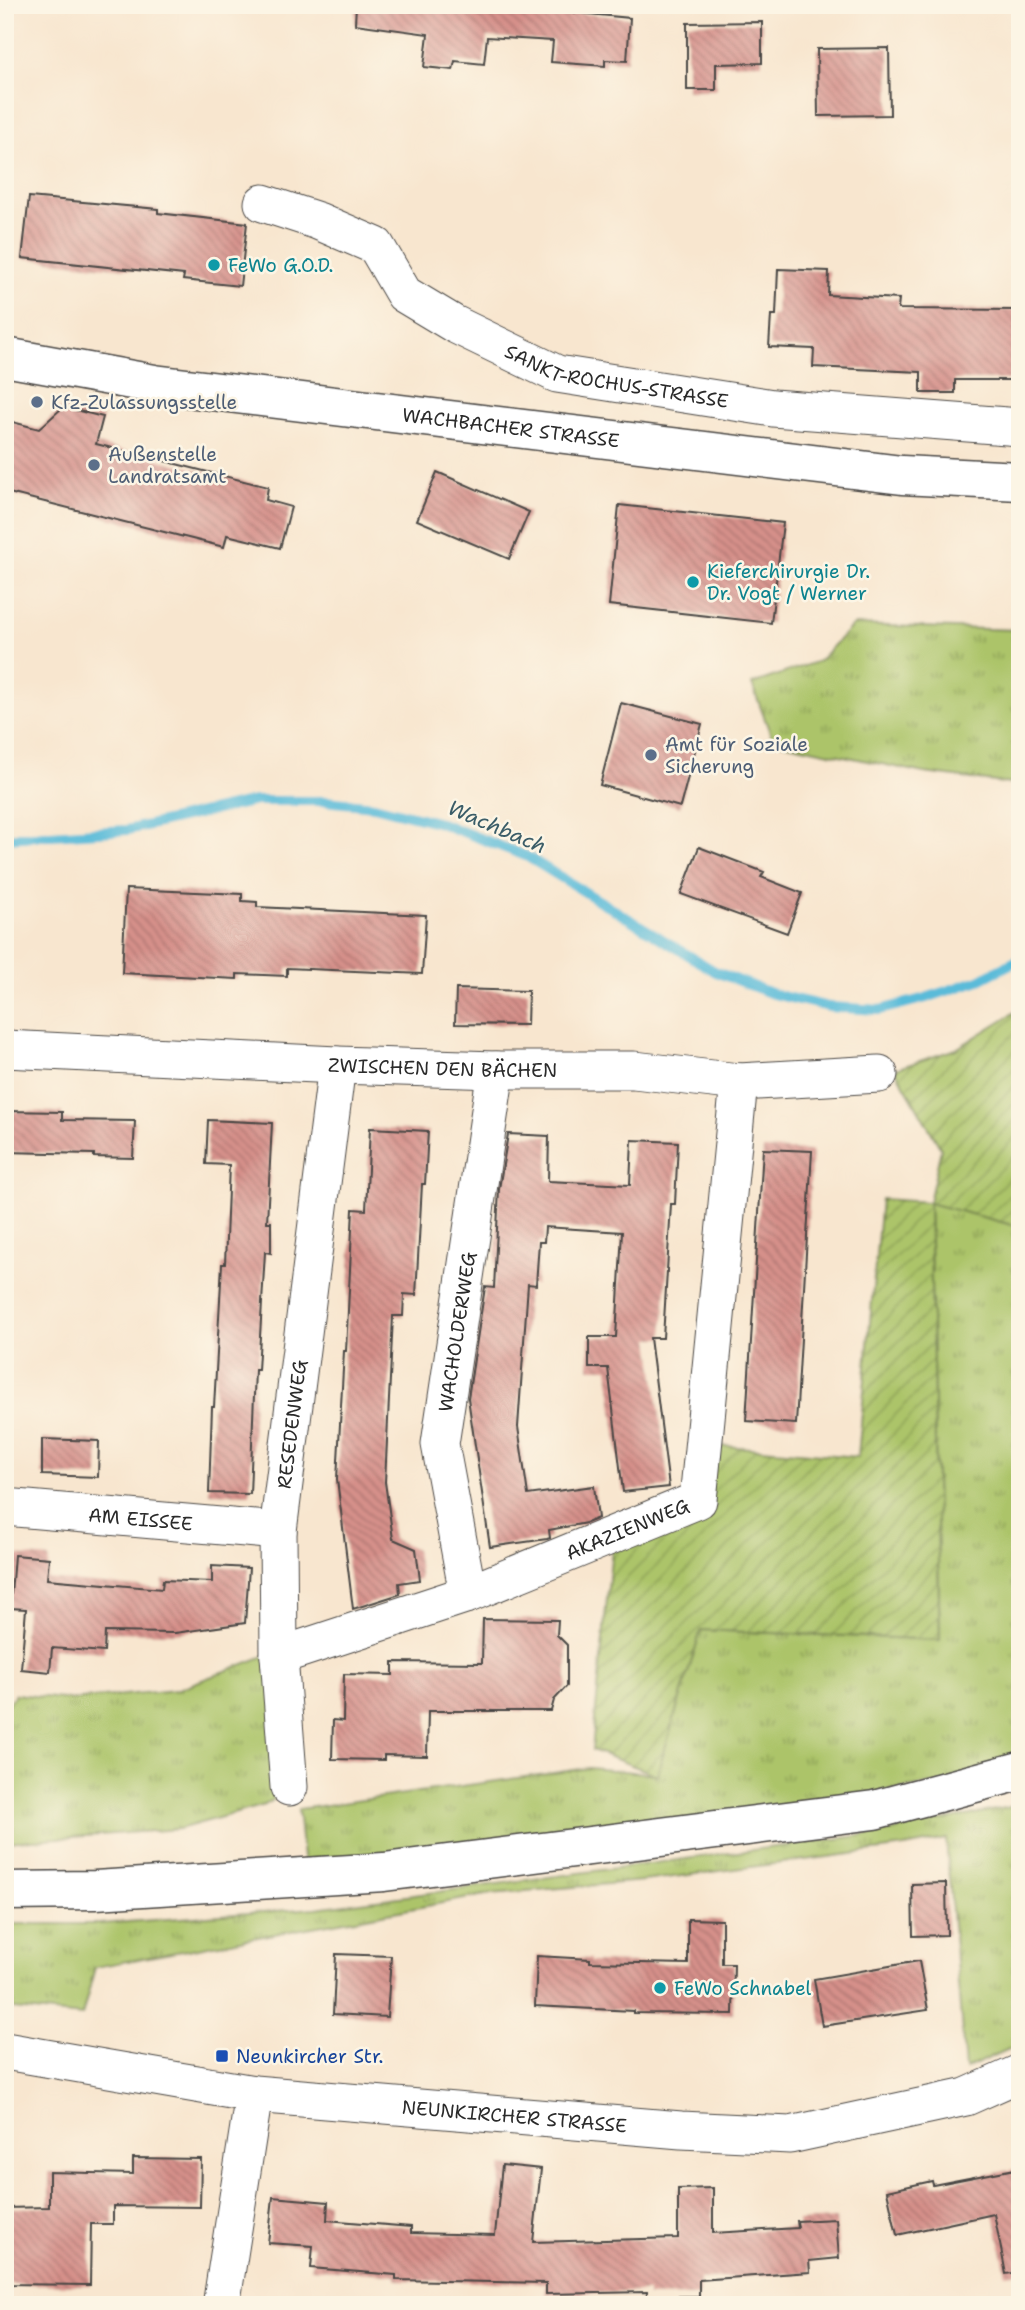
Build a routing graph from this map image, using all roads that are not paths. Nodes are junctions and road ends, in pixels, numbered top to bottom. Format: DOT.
graph roads {
  1 [pos="263,202"];
  2 [pos="5,357"];
  3 [pos="1020,426"];
  4 [pos="1020,481"];
  5 [pos="5,1049"];
  6 [pos="337,1065"];
  7 [pos="496,1070"];
  8 [pos="879,1074"];
  9 [pos="739,1082"];
  10 [pos="5,1507"];
  11 [pos="278,1531"];
  12 [pos="468,1594"];
  13 [pos="279,1656"];
  14 [pos="1020,1771"];
  15 [pos="289,1787"];
  16 [pos="5,1891"];
  17 [pos="5,2051"];
  18 [pos="1020,2073"];
  19 [pos="254,2094"];
  20 [pos="224,2305"];
  1 -- 3 [label="street, SANKT-ROCHUS-STRASSE"];
  2 -- 4 [label="main road, WACHBACHER STRASSE"];
  5 -- 6 [label="street, ZWISCHEN DEN BÄCHEN"];
  6 -- 7 [label="street, ZWISCHEN DEN BÄCHEN"];
  6 -- 11 [label="street, RESEDENWEG"];
  7 -- 9 [label="street, ZWISCHEN DEN BÄCHEN"];
  7 -- 12 [label="street, WACHOLDERWEG"];
  8 -- 9 [label="street, ZWISCHEN DEN BÄCHEN"];
  9 -- 12 [label="street, AKAZIENWEG"];
  10 -- 11 [label="street, AM EISSEE"];
  11 -- 13 [label="street, RESEDENWEG"];
  12 -- 13 [label="street, AKAZIENWEG"];
  13 -- 15 [label="street, RESEDENWEG"];
  14 -- 16 [label="main road"];
  17 -- 19 [label="street, NEUNKIRCHER STRASSE"];
  18 -- 19 [label="street, NEUNKIRCHER STRASSE"];
  19 -- 20 [label="street"];
}
